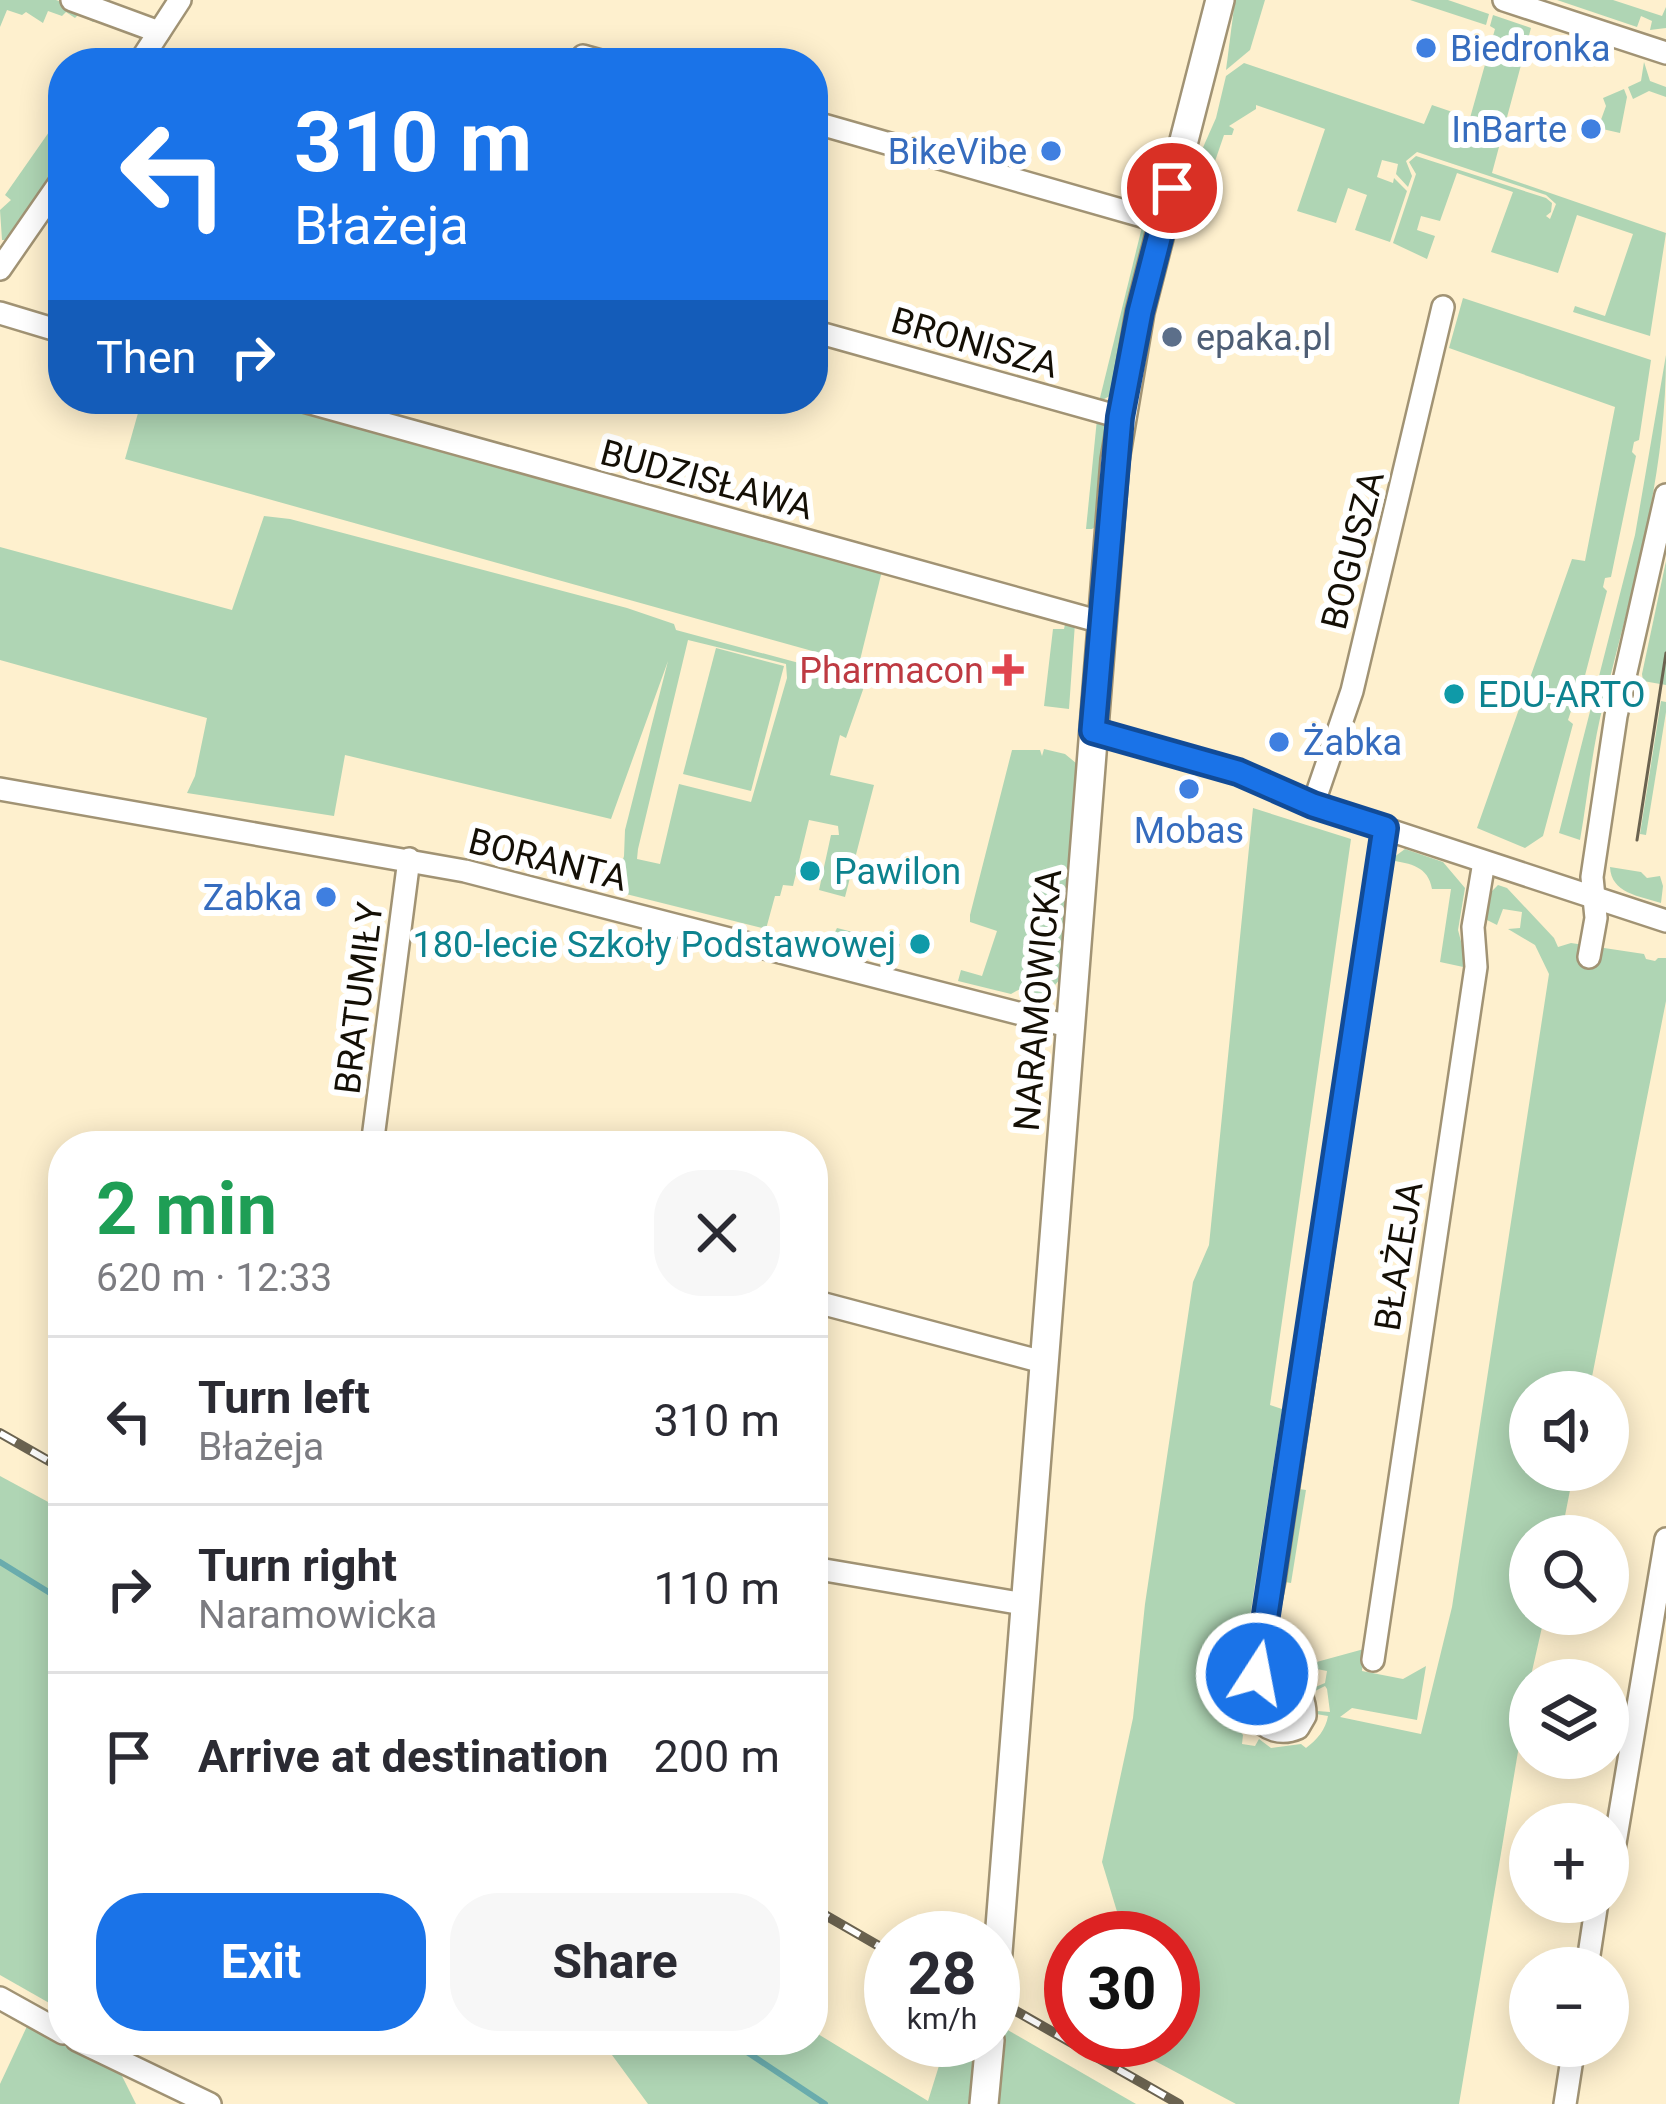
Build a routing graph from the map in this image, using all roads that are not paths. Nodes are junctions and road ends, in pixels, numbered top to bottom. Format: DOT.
graph roads {
  1 [pos="72,0"];
  2 [pos="180,0"];
  3 [pos="1220,0"];
  4 [pos="1504,0"];
  5 [pos="159,32"];
  6 [pos="149,48"];
  7 [pos="1666,53"];
  8 [pos="828,126"];
  9 [pos="48,200"];
  10 [pos="1163,222"];
  11 [pos="0,269"];
  12 [pos="1443,307"];
  13 [pos="0,314"];
  14 [pos="48,328"];
  15 [pos="828,335"];
  16 [pos="350,414"];
  17 [pos="1120,417"];
  18 [pos="1666,495"];
  19 [pos="1101,622"];
  20 [pos="1093,731"];
  21 [pos="0,789"];
  22 [pos="1313,805"];
  23 [pos="1385,828"];
  24 [pos="409,859"];
  25 [pos="1484,862"];
  26 [pos="1594,896"];
  27 [pos="1666,921"];
  28 [pos="1589,957"];
  29 [pos="1072,1027"];
  30 [pos="374,1131"];
  31 [pos="828,1305"];
  32 [pos="1042,1362"];
  33 [pos="1666,1539"];
  34 [pos="828,1571"];
  35 [pos="1024,1604"];
  36 [pos="1373,1660"];
  37 [pos="1257,1674"];
  38 [pos="1622,1803"];
  39 [pos="1001,1911"];
  40 [pos="0,1998"];
  41 [pos="48,2025"];
  42 [pos="108,2055"];
  43 [pos="988,2067"];
  44 [pos="1571,2067"];
  45 [pos="209,2104"];
  46 [pos="984,2104"];
  47 [pos="1565,2104"];
  1 -- 5 [label="street"];
  2 -- 5 [label="street"];
  3 -- 10 [label="street, NARAMOWICKA"];
  4 -- 7 [label="street"];
  5 -- 6 [label="street"];
  8 -- 10 [label="street"];
  9 -- 11 [label="street"];
  10 -- 17 [label="street, NARAMOWICKA"];
  12 -- 22 [label="street, BOGUSZA"];
  13 -- 14 [label="street"];
  15 -- 17 [label="street, BRONISZA"];
  16 -- 19 [label="street, BUDZISŁAWA"];
  17 -- 19 [label="street, NARAMOWICKA"];
  18 -- 26 [label="street"];
  19 -- 20 [label="street, NARAMOWICKA"];
  20 -- 22 [label="street"];
  20 -- 29 [label="street, NARAMOWICKA"];
  21 -- 24 [label="street, BORANTA"];
  22 -- 23 [label="street"];
  23 -- 25 [label="street"];
  23 -- 37 [label="street, BŁAŻEJA"];
  24 -- 29 [label="street, BORANTA"];
  24 -- 30 [label="street, BRATUMIŁY"];
  25 -- 26 [label="street"];
  25 -- 36 [label="street, BŁAŻEJA"];
  26 -- 27 [label="street"];
  26 -- 28 [label="street"];
  29 -- 32 [label="street, NARAMOWICKA"];
  31 -- 32 [label="street"];
  32 -- 35 [label="street, NARAMOWICKA"];
  33 -- 38 [label="street"];
  34 -- 35 [label="street"];
  35 -- 39 [label="street, NARAMOWICKA"];
  40 -- 41 [label="street"];
  42 -- 45 [label="street"];
  43 -- 46 [label="street"];
  44 -- 47 [label="street"];
}
